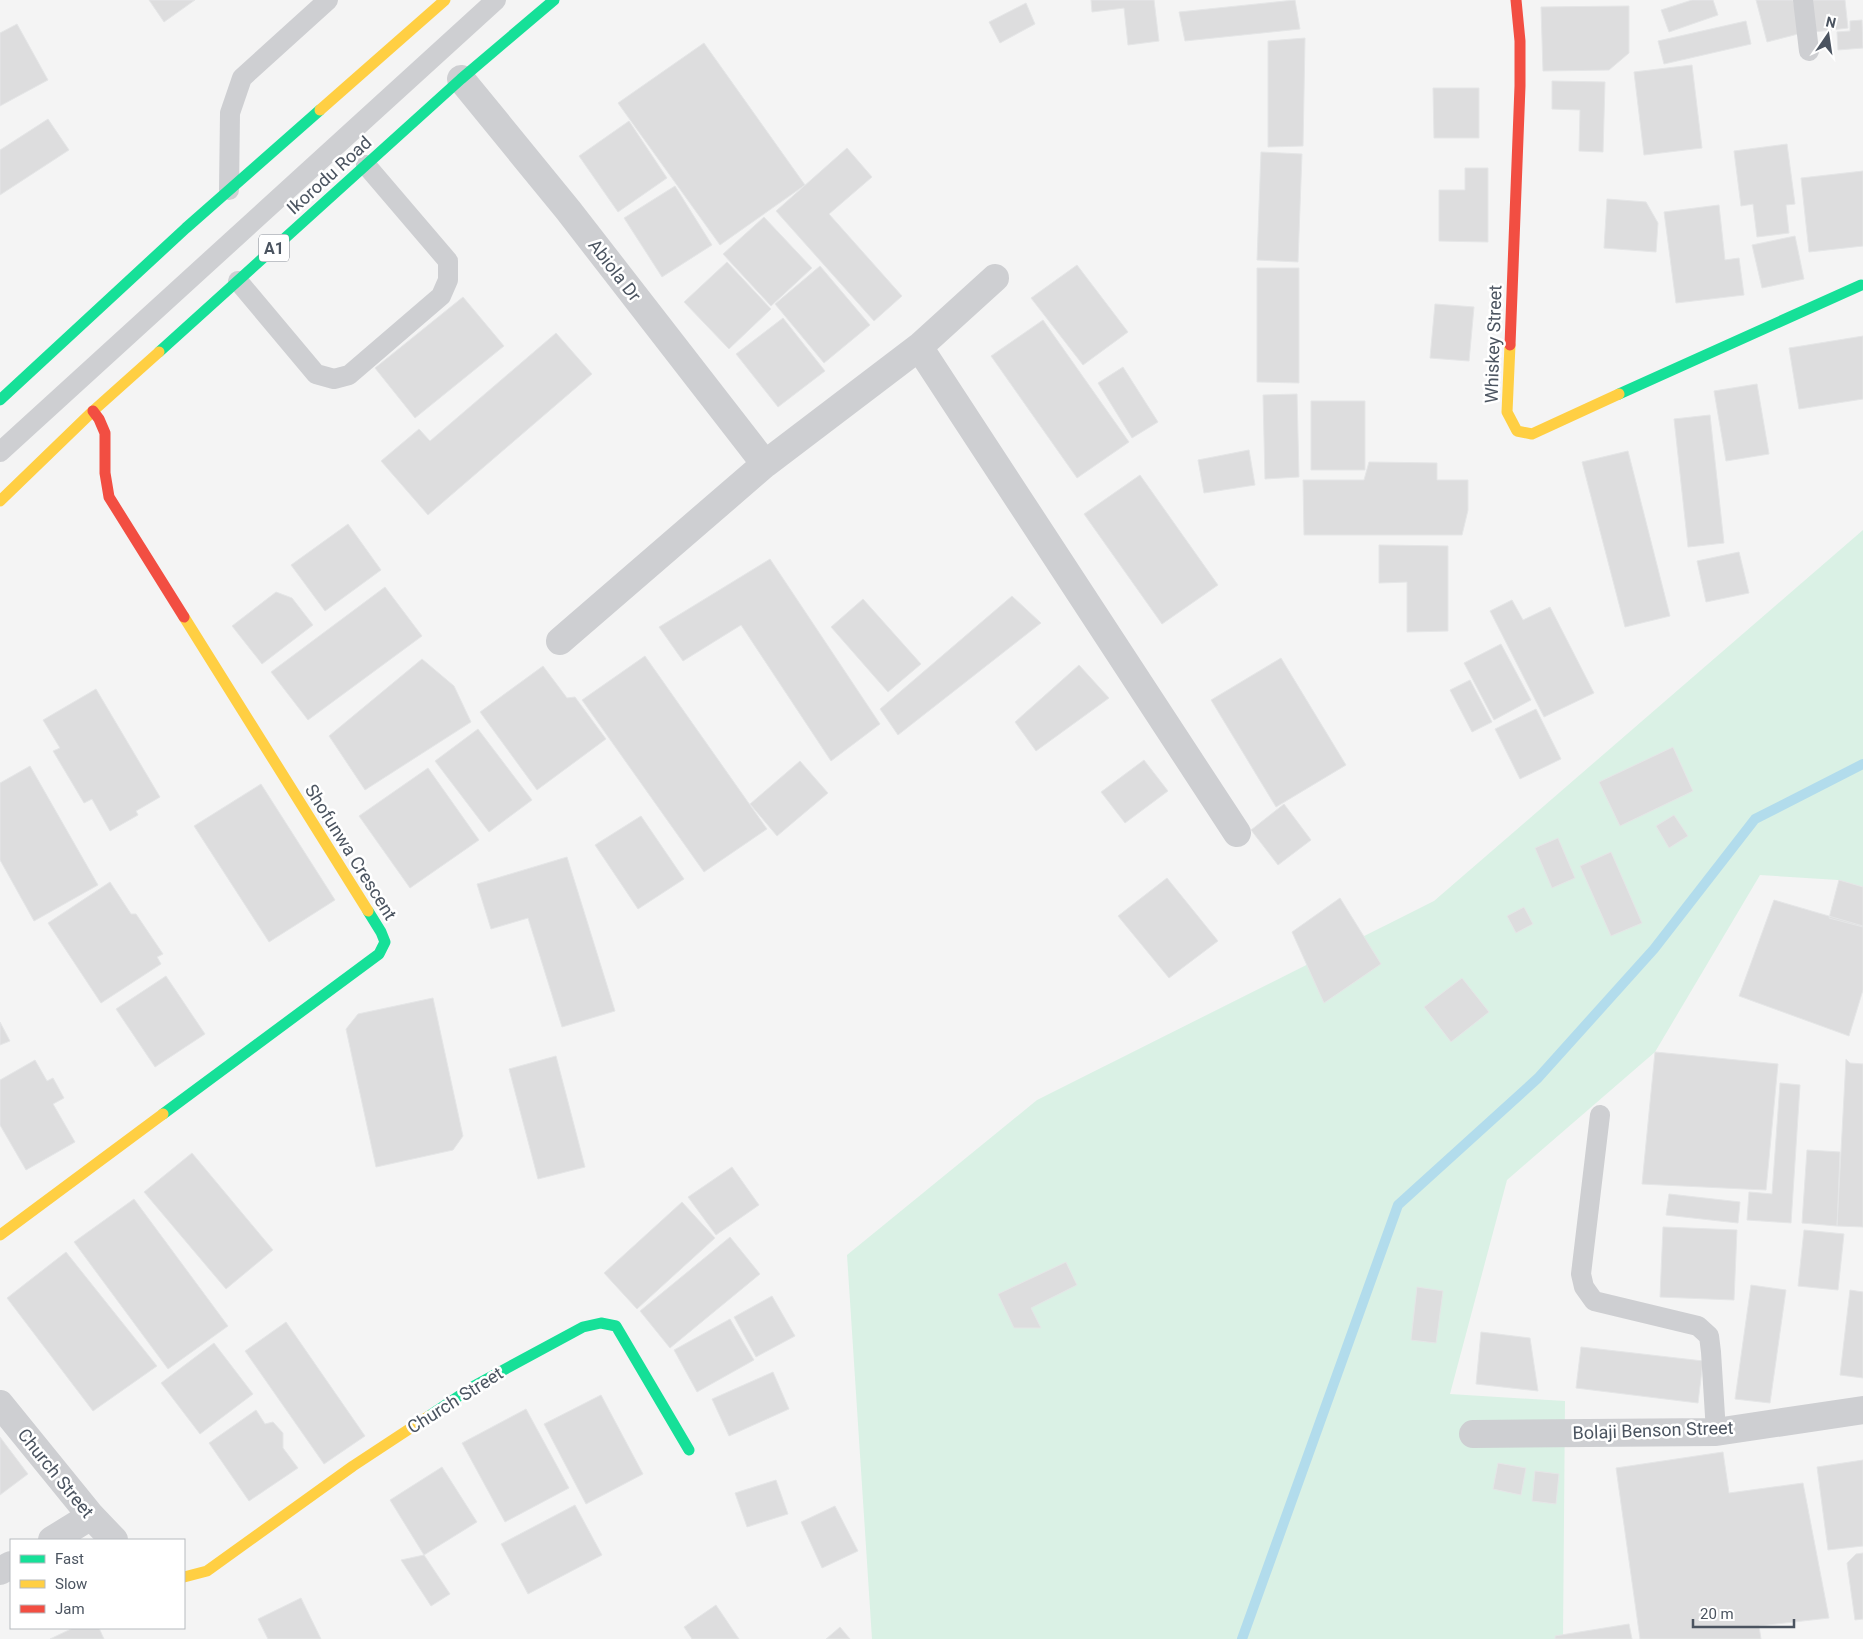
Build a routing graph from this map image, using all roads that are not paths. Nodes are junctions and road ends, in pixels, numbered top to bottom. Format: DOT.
graph roads {
  1 [pos="328,0"];
  2 [pos="445,0"];
  3 [pos="496,0"];
  4 [pos="554,0"];
  5 [pos="1516,0"];
  6 [pos="1803,0"];
  7 [pos="1809,51"];
  8 [pos="462,79"];
  9 [pos="366,165"];
  10 [pos="229,190"];
  11 [pos="995,278"];
  12 [pos="238,281"];
  13 [pos="1861,285"];
  14 [pos="919,347"];
  15 [pos="2,391"];
  16 [pos="93,411"];
  17 [pos="0,452"];
  18 [pos="764,464"];
  19 [pos="0,501"];
  20 [pos="560,641"];
  21 [pos="1237,833"];
  22 [pos="1600,1115"];
  23 [pos="0,1235"];
  24 [pos="0,1404"];
  25 [pos="1863,1410"];
  26 [pos="1716,1432"];
  27 [pos="1473,1434"];
  28 [pos="689,1450"];
  29 [pos="91,1516"];
  30 [pos="54,1539"];
  31 [pos="113,1539"];
  32 [pos="185,1577"];
  1 -- 10 [label="lane"];
  2 -- 10 [label="main road"];
  3 -- 17 [label="lane"];
  4 -- 8 [label="main road, Ikorodu Road / A1"];
  5 -- 13 [label="main road, Whiskey Street"];
  6 -- 7 [label="lane"];
  8 -- 9 [label="main road, Ikorodu Road / A1"];
  8 -- 18 [label="street, Abiola Dr"];
  9 -- 12 [label="main road, Ikorodu Road / A1"];
  9 -- 12 [label="lane"];
  10 -- 15 [label="main road"];
  11 -- 14 [label="street"];
  12 -- 16 [label="main road, Ikorodu Road / A1"];
  14 -- 18 [label="street"];
  14 -- 21 [label="street"];
  16 -- 19 [label="main road, Ikorodu Road / A1"];
  16 -- 23 [label="main road, Shofunwa Crescent"];
  18 -- 20 [label="street"];
  22 -- 26 [label="lane"];
  24 -- 29 [label="street, Church Street"];
  25 -- 26 [label="street, Bolaji Benson Street"];
  26 -- 27 [label="street, Bolaji Benson Street"];
  28 -- 32 [label="main road, Church Street"];
  29 -- 30 [label="street"];
  29 -- 31 [label="street, Church Street"];
}
